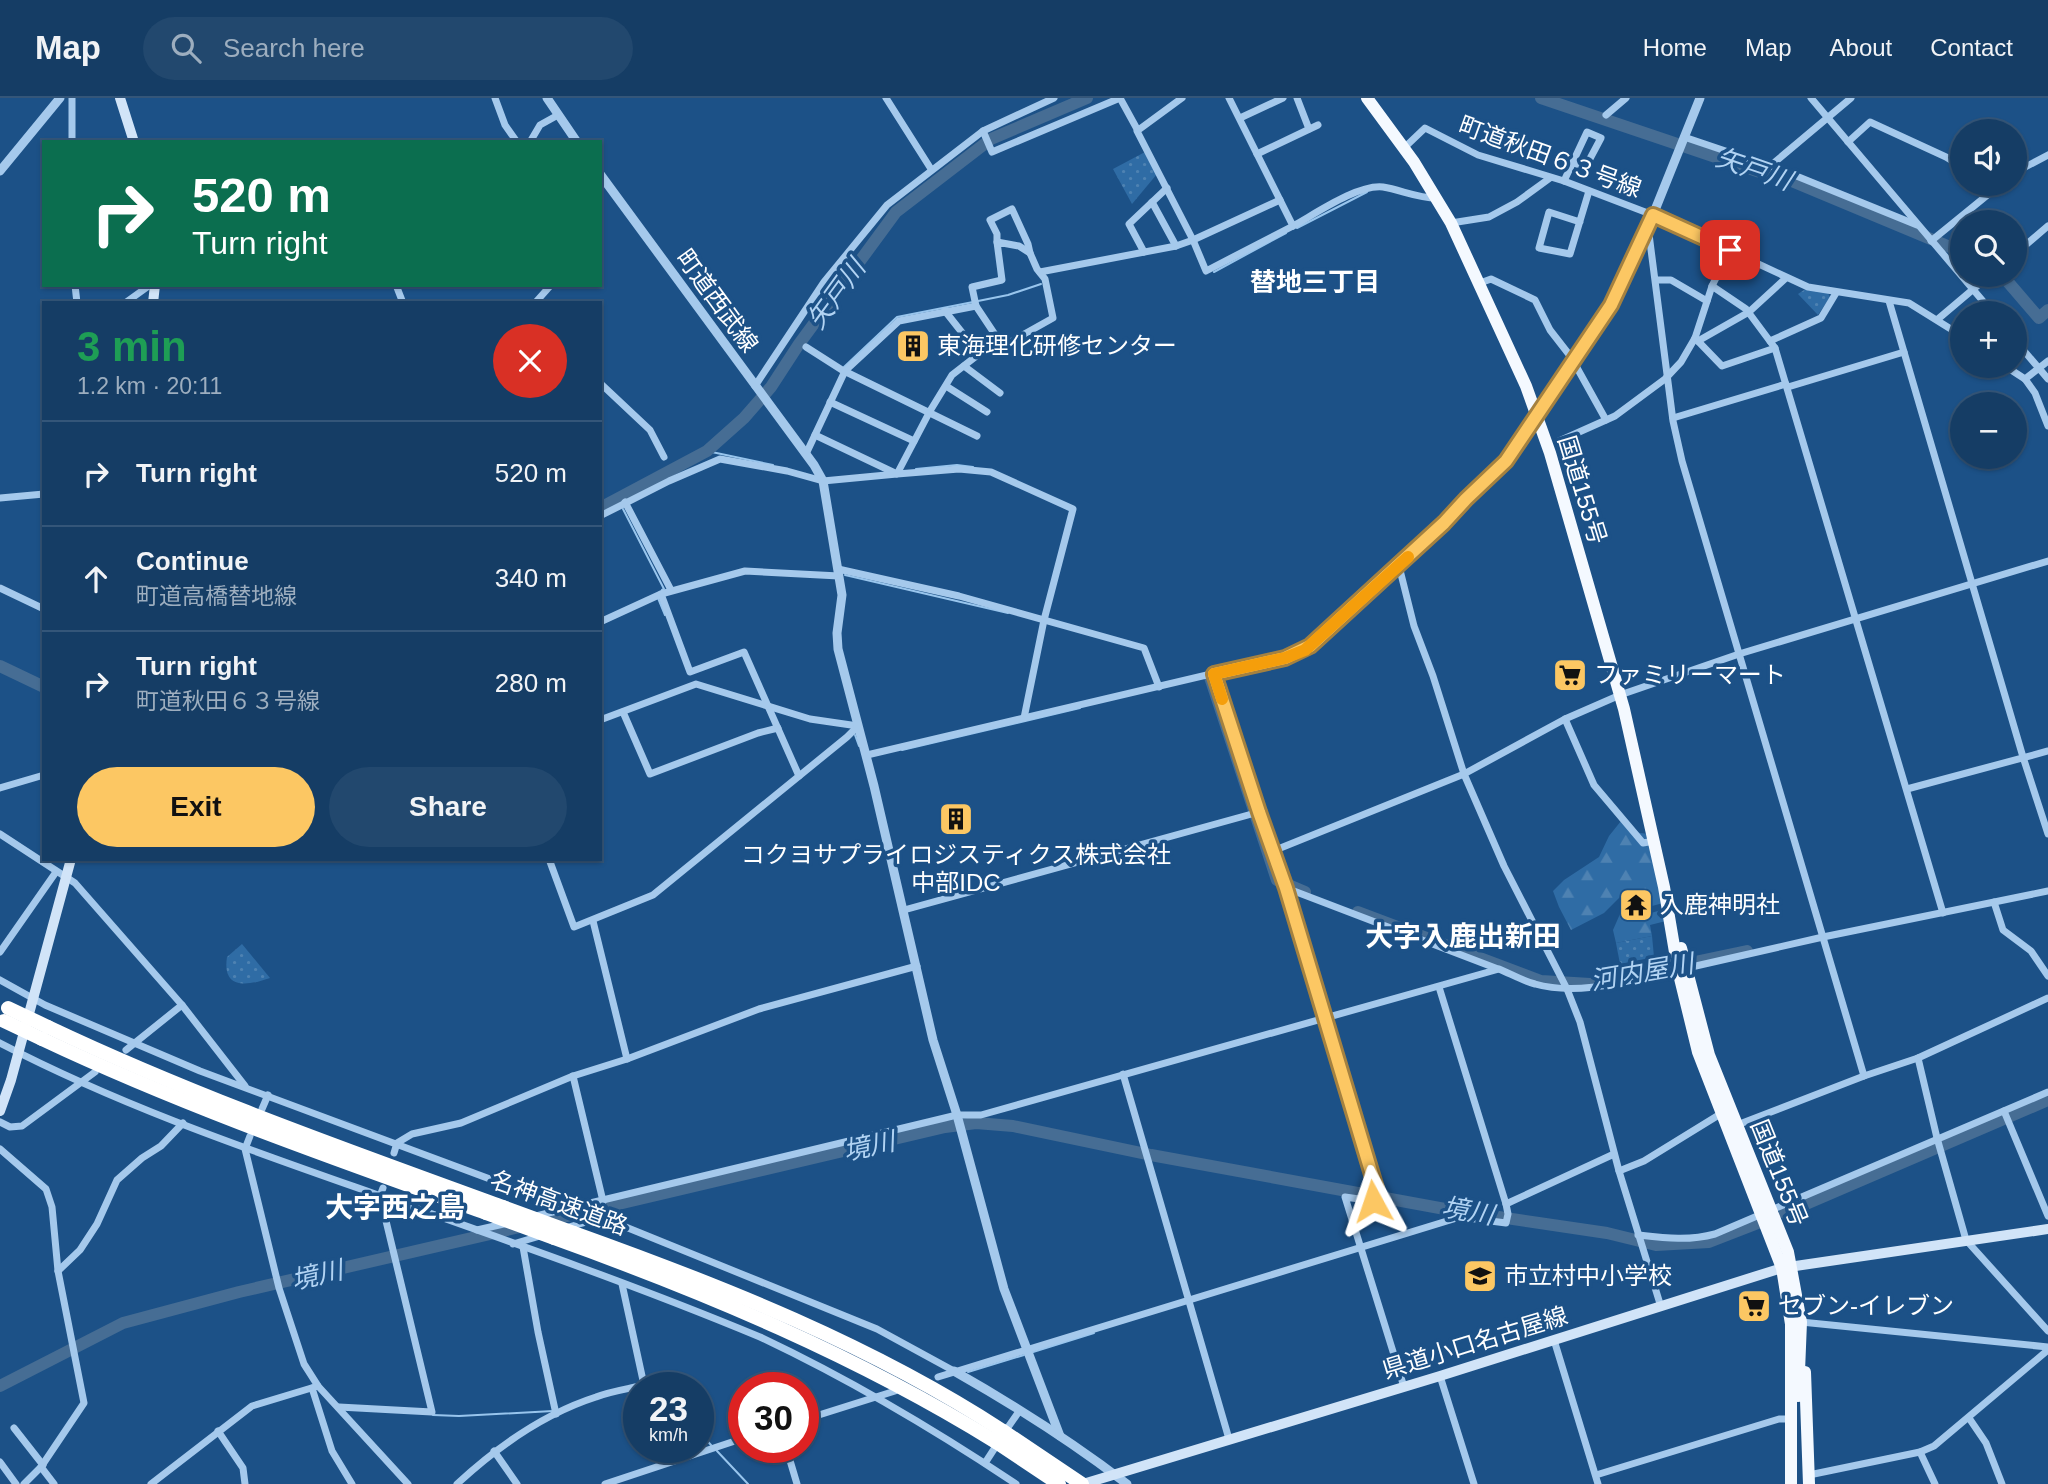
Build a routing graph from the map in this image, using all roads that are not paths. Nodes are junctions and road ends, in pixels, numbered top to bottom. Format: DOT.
graph roads {
  1 [pos="60,98"];
  2 [pos="72,98"];
  3 [pos="120,98"];
  4 [pos="495,98"];
  5 [pos="547,98"];
  6 [pos="886,98"];
  7 [pos="1054,98"];
  8 [pos="1182,98"];
  9 [pos="1229,98"];
  10 [pos="1283,98"];
  11 [pos="1297,98"];
  12 [pos="1367,98"];
  13 [pos="1626,98"];
  14 [pos="1700,98"];
  15 [pos="1811,98"];
  16 [pos="1851,98"];
  17 [pos="558,115"];
  18 [pos="1606,115"];
  19 [pos="1240,118"];
  20 [pos="1827,118"];
  21 [pos="1318,125"];
  22 [pos="1137,129"];
  23 [pos="1308,129"];
  24 [pos="983,131"];
  25 [pos="1684,137"];
  26 [pos="72,140"];
  27 [pos="133,140"];
  28 [pos="516,140"];
  29 [pos="531,140"];
  30 [pos="576,140"];
  31 [pos="1848,142"];
  32 [pos="1404,148"];
  33 [pos="1257,154"];
  34 [pos="2048,155"];
  35 [pos="1950,160"];
  36 [pos="1573,162"];
  37 [pos="2027,166"];
  38 [pos="1769,167"];
  39 [pos="932,169"];
  40 [pos="0,171"];
  41 [pos="602,177"];
  42 [pos="1550,178"];
  43 [pos="1564,181"];
  44 [pos="1167,188"];
  45 [pos="1589,191"];
  46 [pos="1984,196"];
  47 [pos="1438,198"];
  48 [pos="1280,200"];
  49 [pos="1152,202"];
  50 [pos="1653,215"];
  51 [pos="1580,222"];
  52 [pos="1451,223"];
  53 [pos="1917,225"];
  54 [pos="1293,226"];
  55 [pos="2048,226"];
  56 [pos="1646,229"];
  57 [pos="997,240"];
  58 [pos="1193,240"];
  59 [pos="1931,241"];
  60 [pos="2027,244"];
  61 [pos="1176,246"];
  62 [pos="1730,250"];
  63 [pos="1029,251"];
  64 [pos="1144,252"];
  65 [pos="1042,272"];
  66 [pos="1786,278"];
  67 [pos="1656,280"];
  68 [pos="1480,284"];
  69 [pos="1712,286"];
  70 [pos="149,287"];
  71 [pos="549,287"];
  72 [pos="1975,287"];
  73 [pos="1972,289"];
  74 [pos="1836,292"];
  75 [pos="128,301"];
  76 [pos="537,301"];
  77 [pos="1707,301"];
  78 [pos="1889,301"];
  79 [pos="1982,301"];
  80 [pos="976,306"];
  81 [pos="945,311"];
  82 [pos="1749,312"];
  83 [pos="1938,319"];
  84 [pos="1950,327"];
  85 [pos="1696,339"];
  86 [pos="1000,342"];
  87 [pos="1773,344"];
  88 [pos="806,347"];
  89 [pos="1904,352"];
  90 [pos="979,354"];
  91 [pos="2027,354"];
  92 [pos="2048,360"];
  93 [pos="1574,362"];
  94 [pos="964,366"];
  95 [pos="2039,368"];
  96 [pos="843,371"];
  97 [pos="1668,375"];
  98 [pos="2025,379"];
  99 [pos="2048,379"];
  100 [pos="602,385"];
  101 [pos="1787,385"];
  102 [pos="946,386"];
  103 [pos="758,390"];
  104 [pos="1000,393"];
  105 [pos="830,402"];
  106 [pos="930,411"];
  107 [pos="987,412"];
  108 [pos="1537,415"];
  109 [pos="1673,419"];
  110 [pos="1606,420"];
  111 [pos="2048,426"];
  112 [pos="816,435"];
  113 [pos="977,436"];
  114 [pos="914,441"];
  115 [pos="1559,441"];
  116 [pos="805,452"];
  117 [pos="664,457"];
  118 [pos="1500,467"];
  119 [pos="897,474"];
  120 [pos="823,481"];
  121 [pos="42,494"];
  122 [pos="0,498"];
  123 [pos="625,502"];
  124 [pos="602,515"];
  125 [pos="2048,561"];
  126 [pos="1399,566"];
  127 [pos="839,572"];
  128 [pos="1972,584"];
  129 [pos="0,588"];
  130 [pos="671,590"];
  131 [pos="661,594"];
  132 [pos="42,608"];
  133 [pos="1857,618"];
  134 [pos="602,620"];
  135 [pos="1044,620"];
  136 [pos="1739,654"];
  137 [pos="1214,674"];
  138 [pos="1159,687"];
  139 [pos="1620,695"];
  140 [pos="768,705"];
  141 [pos="623,712"];
  142 [pos="1024,718"];
  143 [pos="602,719"];
  144 [pos="1565,719"];
  145 [pos="858,726"];
  146 [pos="778,728"];
  147 [pos="2048,751"];
  148 [pos="867,755"];
  149 [pos="2023,757"];
  150 [pos="1464,774"];
  151 [pos="42,776"];
  152 [pos="799,776"];
  153 [pos="0,788"];
  154 [pos="1907,789"];
  155 [pos="1259,812"];
  156 [pos="0,834"];
  157 [pos="2048,834"];
  158 [pos="1654,841"];
  159 [pos="1273,851"];
  160 [pos="70,861"];
  161 [pos="550,861"];
  162 [pos="61,875"];
  163 [pos="1286,888"];
  164 [pos="2048,891"];
  165 [pos="1994,902"];
  166 [pos="904,909"];
  167 [pos="1943,913"];
  168 [pos="593,921"];
  169 [pos="1823,937"];
  170 [pos="0,952"];
  171 [pos="917,965"];
  172 [pos="1499,969"];
  173 [pos="1682,969"];
  174 [pos="2048,976"];
  175 [pos="0,980"];
  176 [pos="1439,987"];
  177 [pos="1567,989"];
  178 [pos="33,998"];
  179 [pos="2048,998"];
  180 [pos="182,1005"];
  181 [pos="3,1013"];
  182 [pos="1325,1016"];
  183 [pos="45,1033"];
  184 [pos="0,1043"];
  185 [pos="134,1043"];
  186 [pos="125,1050"];
  187 [pos="18,1052"];
  188 [pos="1918,1058"];
  189 [pos="627,1059"];
  190 [pos="95,1072"];
  191 [pos="1123,1074"];
  192 [pos="573,1076"];
  193 [pos="1864,1076"];
  194 [pos="81,1083"];
  195 [pos="246,1086"];
  196 [pos="2048,1092"];
  197 [pos="268,1095"];
  198 [pos="262,1109"];
  199 [pos="0,1111"];
  200 [pos="2004,1111"];
  201 [pos="1722,1113"];
  202 [pos="957,1115"];
  203 [pos="0,1122"];
  204 [pos="183,1123"];
  205 [pos="1736,1125"];
  206 [pos="250,1136"];
  207 [pos="1937,1138"];
  208 [pos="397,1143"];
  209 [pos="0,1149"];
  210 [pos="245,1149"];
  211 [pos="394,1153"];
  212 [pos="1614,1154"];
  213 [pos="1619,1171"];
  214 [pos="381,1192"];
  215 [pos="603,1201"];
  216 [pos="1506,1204"];
  217 [pos="572,1208"];
  218 [pos="1766,1212"];
  219 [pos="2048,1216"];
  220 [pos="601,1217"];
  221 [pos="2048,1229"];
  222 [pos="477,1230"];
  223 [pos="1638,1235"];
  224 [pos="1966,1240"];
  225 [pos="511,1243"];
  226 [pos="523,1248"];
  227 [pos="1362,1248"];
  228 [pos="1787,1267"];
  229 [pos="58,1271"];
  230 [pos="680,1278"];
  231 [pos="622,1284"];
  232 [pos="1188,1299"];
  233 [pos="1661,1307"];
  234 [pos="1801,1322"];
  235 [pos="2048,1331"];
  236 [pos="1554,1340"];
  237 [pos="1801,1340"];
  238 [pos="2048,1348"];
  239 [pos="1028,1350"];
  240 [pos="954,1371"];
  241 [pos="1440,1376"];
  242 [pos="938,1377"];
  243 [pos="315,1387"];
  244 [pos="1404,1387"];
  245 [pos="895,1391"];
  246 [pos="876,1398"];
  247 [pos="338,1407"];
  248 [pos="1020,1410"];
  249 [pos="556,1413"];
  250 [pos="819,1415"];
  251 [pos="1969,1418"];
  252 [pos="1790,1419"];
  253 [pos="14,1428"];
  254 [pos="218,1431"];
  255 [pos="1060,1436"];
  256 [pos="999,1437"];
  257 [pos="1228,1439"];
  258 [pos="728,1443"];
  259 [pos="494,1451"];
  260 [pos="1920,1452"];
  261 [pos="1025,1461"];
  262 [pos="0,1462"];
  263 [pos="791,1463"];
  264 [pos="985,1463"];
  265 [pos="42,1466"];
  266 [pos="1115,1475"];
  267 [pos="1596,1475"];
  268 [pos="1809,1479"];
  269 [pos="16,1484"];
  270 [pos="24,1484"];
  271 [pos="54,1484"];
  272 [pos="151,1484"];
  273 [pos="245,1484"];
  274 [pos="352,1484"];
  275 [pos="408,1484"];
  276 [pos="457,1484"];
  277 [pos="517,1484"];
  278 [pos="605,1484"];
  279 [pos="797,1484"];
  280 [pos="1016,1484"];
  281 [pos="1048,1484"];
  282 [pos="1059,1484"];
  283 [pos="1082,1484"];
  284 [pos="1127,1484"];
  285 [pos="1474,1484"];
  286 [pos="1598,1484"];
  287 [pos="1791,1484"];
  288 [pos="1935,1484"];
  289 [pos="2002,1484"];
  1 -- 40 [label="street"];
  2 -- 26 [label="street"];
  3 -- 27 [label="main road"];
  4 -- 28 [label="street"];
  5 -- 17 [label="street"];
  6 -- 39 [label="street"];
  7 -- 24 [label="street"];
  8 -- 22 [label="street"];
  9 -- 19 [label="street"];
  10 -- 19 [label="street"];
  11 -- 23 [label="street"];
  12 -- 32 [label="highway, 国道155号"];
  13 -- 18 [label="street"];
  14 -- 25 [label="street"];
  15 -- 20 [label="street"];
  16 -- 20 [label="street"];
  17 -- 29 [label="street"];
  17 -- 30 [label="street"];
  19 -- 33 [label="street"];
  20 -- 31 [label="street"];
  20 -- 38 [label="street"];
  21 -- 23 [label="street"];
  22 -- 24 [label="street"];
  22 -- 44 [label="street"];
  23 -- 33 [label="street"];
  24 -- 39 [label="street"];
  25 -- 38 [label="street"];
  25 -- 50 [label="street"];
  31 -- 35 [label="street"];
  31 -- 53 [label="street"];
  32 -- 42 [label="street, 町道秋田６３号線"];
  32 -- 47 [label="highway, 国道155号"];
  33 -- 48 [label="street"];
  34 -- 37 [label="street"];
  36 -- 36 [label="street"];
  36 -- 43 [label="street"];
  38 -- 53 [label="street"];
  39 -- 103 [label="street"];
  41 -- 103 [label="street, 町道西武線"];
  42 -- 43 [label="street, 町道秋田６３号線"];
  42 -- 52 [label="street"];
  43 -- 45 [label="street, 町道秋田６３号線"];
  44 -- 49 [label="street"];
  44 -- 58 [label="street"];
  45 -- 50 [label="street, 町道秋田６３号線"];
  45 -- 51 [label="street"];
  46 -- 59 [label="street"];
  47 -- 52 [label="highway, 国道155号"];
  47 -- 54 [label="street"];
  48 -- 54 [label="street"];
  48 -- 58 [label="street"];
  49 -- 61 [label="street"];
  49 -- 64 [label="street"];
  50 -- 56 [label="street"];
  50 -- 62 [label="street, 町道秋田６３号線"];
  51 -- 51 [label="street"];
  52 -- 68 [label="highway, 国道155号"];
  53 -- 59 [label="street"];
  54 -- 58 [label="street"];
  55 -- 60 [label="street"];
  56 -- 67 [label="street"];
  56 -- 93 [label="street"];
  57 -- 63 [label="street"];
  57 -- 63 [label="street"];
  57 -- 80 [label="street"];
  58 -- 61 [label="street"];
  59 -- 73 [label="street"];
  61 -- 64 [label="street"];
  62 -- 66 [label="street, 町道秋田６３号線"];
  62 -- 69 [label="street"];
  63 -- 65 [label="street"];
  64 -- 65 [label="street"];
  65 -- 86 [label="street"];
  66 -- 74 [label="street, 町道秋田６３号線"];
  66 -- 82 [label="street"];
  67 -- 77 [label="street"];
  67 -- 97 [label="street"];
  68 -- 93 [label="street"];
  68 -- 108 [label="highway, 国道155号"];
  69 -- 77 [label="street"];
  69 -- 82 [label="street"];
  70 -- 75 [label="street"];
  71 -- 76 [label="street"];
  72 -- 73 [label="street"];
  73 -- 79 [label="street"];
  73 -- 83 [label="street"];
  74 -- 78 [label="street, 町道秋田６３号線"];
  74 -- 87 [label="street"];
  77 -- 85 [label="street"];
  78 -- 83 [label="street, 町道秋田６３号線"];
  78 -- 89 [label="street"];
  80 -- 81 [label="street"];
  80 -- 86 [label="street"];
  81 -- 90 [label="street"];
  81 -- 96 [label="street"];
  82 -- 85 [label="street"];
  82 -- 87 [label="street"];
  83 -- 84 [label="street, 町道秋田６３号線"];
  85 -- 87 [label="street"];
  85 -- 97 [label="street"];
  86 -- 90 [label="street"];
  87 -- 101 [label="street"];
  88 -- 96 [label="street"];
  89 -- 101 [label="street"];
  89 -- 128 [label="street"];
  90 -- 94 [label="street"];
  91 -- 95 [label="street"];
  92 -- 95 [label="street"];
  93 -- 108 [label="street"];
  93 -- 110 [label="street"];
  94 -- 102 [label="street"];
  94 -- 104 [label="street"];
  95 -- 98 [label="street"];
  95 -- 99 [label="street"];
  96 -- 105 [label="street"];
  96 -- 106 [label="street"];
  97 -- 109 [label="street"];
  97 -- 110 [label="street"];
  98 -- 111 [label="street"];
  100 -- 117 [label="street"];
  101 -- 109 [label="street"];
  101 -- 133 [label="street"];
  102 -- 106 [label="street"];
  102 -- 107 [label="street"];
  103 -- 116 [label="street, 町道西武線"];
  105 -- 112 [label="street"];
  105 -- 114 [label="street"];
  106 -- 113 [label="street"];
  106 -- 114 [label="street"];
  108 -- 118 [label="street"];
  108 -- 139 [label="highway, 国道155号"];
  109 -- 136 [label="street"];
  110 -- 115 [label="street"];
  112 -- 116 [label="street"];
  112 -- 119 [label="street"];
  114 -- 119 [label="street"];
  116 -- 120 [label="street, 町道西武線"];
  118 -- 126 [label="street"];
  119 -- 120 [label="street"];
  119 -- 135 [label="street"];
  120 -- 123 [label="street"];
  120 -- 127 [label="street"];
  121 -- 122 [label="street"];
  123 -- 124 [label="street"];
  123 -- 130 [label="street"];
  125 -- 128 [label="street"];
  126 -- 137 [label="street"];
  126 -- 150 [label="street"];
  127 -- 130 [label="street"];
  127 -- 135 [label="street"];
  127 -- 145 [label="street"];
  128 -- 133 [label="street"];
  128 -- 149 [label="street"];
  129 -- 132 [label="street"];
  130 -- 131 [label="street"];
  131 -- 134 [label="street"];
  131 -- 140 [label="street"];
  133 -- 136 [label="street"];
  133 -- 154 [label="street"];
  135 -- 138 [label="street"];
  135 -- 142 [label="street"];
  136 -- 139 [label="street"];
  136 -- 169 [label="street"];
  137 -- 138 [label="street"];
  137 -- 155 [label="street"];
  138 -- 142 [label="street"];
  139 -- 144 [label="street"];
  139 -- 158 [label="highway, 国道155号"];
  140 -- 141 [label="street"];
  140 -- 145 [label="street"];
  140 -- 146 [label="street"];
  141 -- 143 [label="street"];
  141 -- 146 [label="street"];
  142 -- 148 [label="street"];
  144 -- 150 [label="street"];
  144 -- 158 [label="street"];
  145 -- 148 [label="street"];
  145 -- 152 [label="street"];
  146 -- 152 [label="street"];
  147 -- 149 [label="street"];
  148 -- 166 [label="street"];
  149 -- 154 [label="street"];
  149 -- 157 [label="street"];
  150 -- 159 [label="street"];
  150 -- 177 [label="street"];
  151 -- 153 [label="street"];
  152 -- 168 [label="street"];
  154 -- 167 [label="street"];
  155 -- 159 [label="street"];
  155 -- 166 [label="street"];
  156 -- 162 [label="street"];
  158 -- 173 [label="highway, 国道155号"];
  159 -- 163 [label="street"];
  160 -- 162 [label="main road"];
  161 -- 168 [label="street"];
  162 -- 170 [label="street"];
  162 -- 178 [label="main road"];
  162 -- 180 [label="street"];
  163 -- 172 [label="street"];
  163 -- 182 [label="street"];
  164 -- 165 [label="street"];
  165 -- 167 [label="street"];
  165 -- 174 [label="street"];
  166 -- 171 [label="street"];
  167 -- 169 [label="street"];
  168 -- 189 [label="street"];
  169 -- 173 [label="street"];
  169 -- 193 [label="street"];
  171 -- 189 [label="street"];
  171 -- 202 [label="street"];
  172 -- 176 [label="street"];
  172 -- 177 [label="street"];
  173 -- 177 [label="street"];
  173 -- 201 [label="highway, 国道155号"];
  173 -- 205 [label="highway, 国道155号"];
  175 -- 178 [label="street"];
  176 -- 182 [label="street"];
  176 -- 216 [label="street"];
  177 -- 212 [label="street"];
  178 -- 185 [label="street"];
  178 -- 187 [label="main road"];
  179 -- 188 [label="street"];
  180 -- 185 [label="street"];
  180 -- 195 [label="street"];
  181 -- 183 [label="highway, 名神高速道路, bridge"];
  182 -- 191 [label="street"];
  182 -- 227 [label="street"];
  183 -- 230 [label="highway, 名神高速道路, bridge"];
  183 -- 230 [label="highway, 名神高速道路, bridge"];
  184 -- 187 [label="street"];
  185 -- 186 [label="street"];
  185 -- 195 [label="street"];
  187 -- 194 [label="street"];
  187 -- 199 [label="main road"];
  188 -- 193 [label="street"];
  188 -- 207 [label="street"];
  189 -- 192 [label="street"];
  190 -- 194 [label="street"];
  191 -- 202 [label="street"];
  191 -- 232 [label="street"];
  192 -- 208 [label="street"];
  192 -- 215 [label="street"];
  193 -- 205 [label="street"];
  194 -- 203 [label="street"];
  194 -- 204 [label="street"];
  195 -- 197 [label="street"];
  196 -- 200 [label="street"];
  197 -- 198 [label="street"];
  197 -- 208 [label="street"];
  200 -- 207 [label="street"];
  200 -- 219 [label="street"];
  201 -- 213 [label="street"];
  201 -- 218 [label="highway, 国道155号"];
  202 -- 215 [label="street"];
  202 -- 239 [label="street"];
  204 -- 210 [label="street"];
  204 -- 229 [label="street"];
  205 -- 218 [label="highway, 国道155号"];
  206 -- 210 [label="street"];
  207 -- 218 [label="street"];
  207 -- 224 [label="street"];
  208 -- 211 [label="street"];
  208 -- 217 [label="street"];
  209 -- 229 [label="street"];
  210 -- 214 [label="street"];
  210 -- 243 [label="street"];
  212 -- 213 [label="street"];
  212 -- 216 [label="street"];
  213 -- 223 [label="street"];
  214 -- 222 [label="street"];
  214 -- 247 [label="street"];
  215 -- 217 [label="street"];
  216 -- 227 [label="street"];
  217 -- 220 [label="street"];
  217 -- 222 [label="street"];
  218 -- 223 [label="street"];
  218 -- 228 [label="highway, 国道155号"];
  220 -- 225 [label="street"];
  220 -- 240 [label="street"];
  221 -- 224 [label="main road, 県道小口名古屋線"];
  222 -- 225 [label="street"];
  223 -- 233 [label="street"];
  224 -- 228 [label="main road, 県道小口名古屋線"];
  224 -- 235 [label="street"];
  225 -- 226 [label="street"];
  226 -- 231 [label="street"];
  226 -- 249 [label="street"];
  227 -- 232 [label="street"];
  227 -- 244 [label="street"];
  228 -- 233 [label="main road, 県道小口名古屋線"];
  228 -- 234 [label="highway, 国道155号"];
  228 -- 252 [label="highway, 国道155号"];
  229 -- 265 [label="street"];
  230 -- 256 [label="highway, 名神高速道路"];
  231 -- 246 [label="street"];
  231 -- 249 [label="street"];
  232 -- 239 [label="street"];
  232 -- 257 [label="street"];
  233 -- 236 [label="main road, 県道小口名古屋線"];
  234 -- 237 [label="highway, 国道155号"];
  234 -- 238 [label="street"];
  236 -- 241 [label="main road, 県道小口名古屋線"];
  236 -- 267 [label="street"];
  237 -- 268 [label="highway"];
  237 -- 287 [label="highway, 国道155号"];
  238 -- 251 [label="street"];
  239 -- 240 [label="street"];
  239 -- 255 [label="street"];
  240 -- 242 [label="street"];
  240 -- 248 [label="street"];
  241 -- 244 [label="main road, 県道小口名古屋線"];
  241 -- 285 [label="street"];
  243 -- 247 [label="street"];
  243 -- 254 [label="street"];
  243 -- 274 [label="street"];
  244 -- 257 [label="main road, 県道小口名古屋線"];
  245 -- 246 [label="street"];
  246 -- 250 [label="street"];
  246 -- 264 [label="street"];
  247 -- 275 [label="street"];
  248 -- 255 [label="street"];
  248 -- 264 [label="street"];
  249 -- 259 [label="street"];
  251 -- 260 [label="street"];
  251 -- 289 [label="street"];
  252 -- 267 [label="street"];
  252 -- 287 [label="highway, 国道155号"];
  253 -- 265 [label="street"];
  254 -- 272 [label="street"];
  254 -- 273 [label="street"];
  255 -- 266 [label="street"];
  256 -- 261 [label="highway, 名神高速道路, bridge"];
  256 -- 283 [label="highway, 名神高速道路, bridge"];
  257 -- 266 [label="main road, 県道小口名古屋線"];
  258 -- 278 [label="street"];
  259 -- 276 [label="street"];
  259 -- 277 [label="street"];
  260 -- 268 [label="street"];
  260 -- 288 [label="street"];
  261 -- 281 [label="highway, bridge"];
  261 -- 282 [label="highway, 名神高速道路, bridge"];
  262 -- 269 [label="street"];
  263 -- 279 [label="street"];
  264 -- 280 [label="street"];
  265 -- 270 [label="street"];
  265 -- 271 [label="street"];
  266 -- 283 [label="main road, 県道小口名古屋線"];
  266 -- 284 [label="street"];
  267 -- 286 [label="street"];
}
